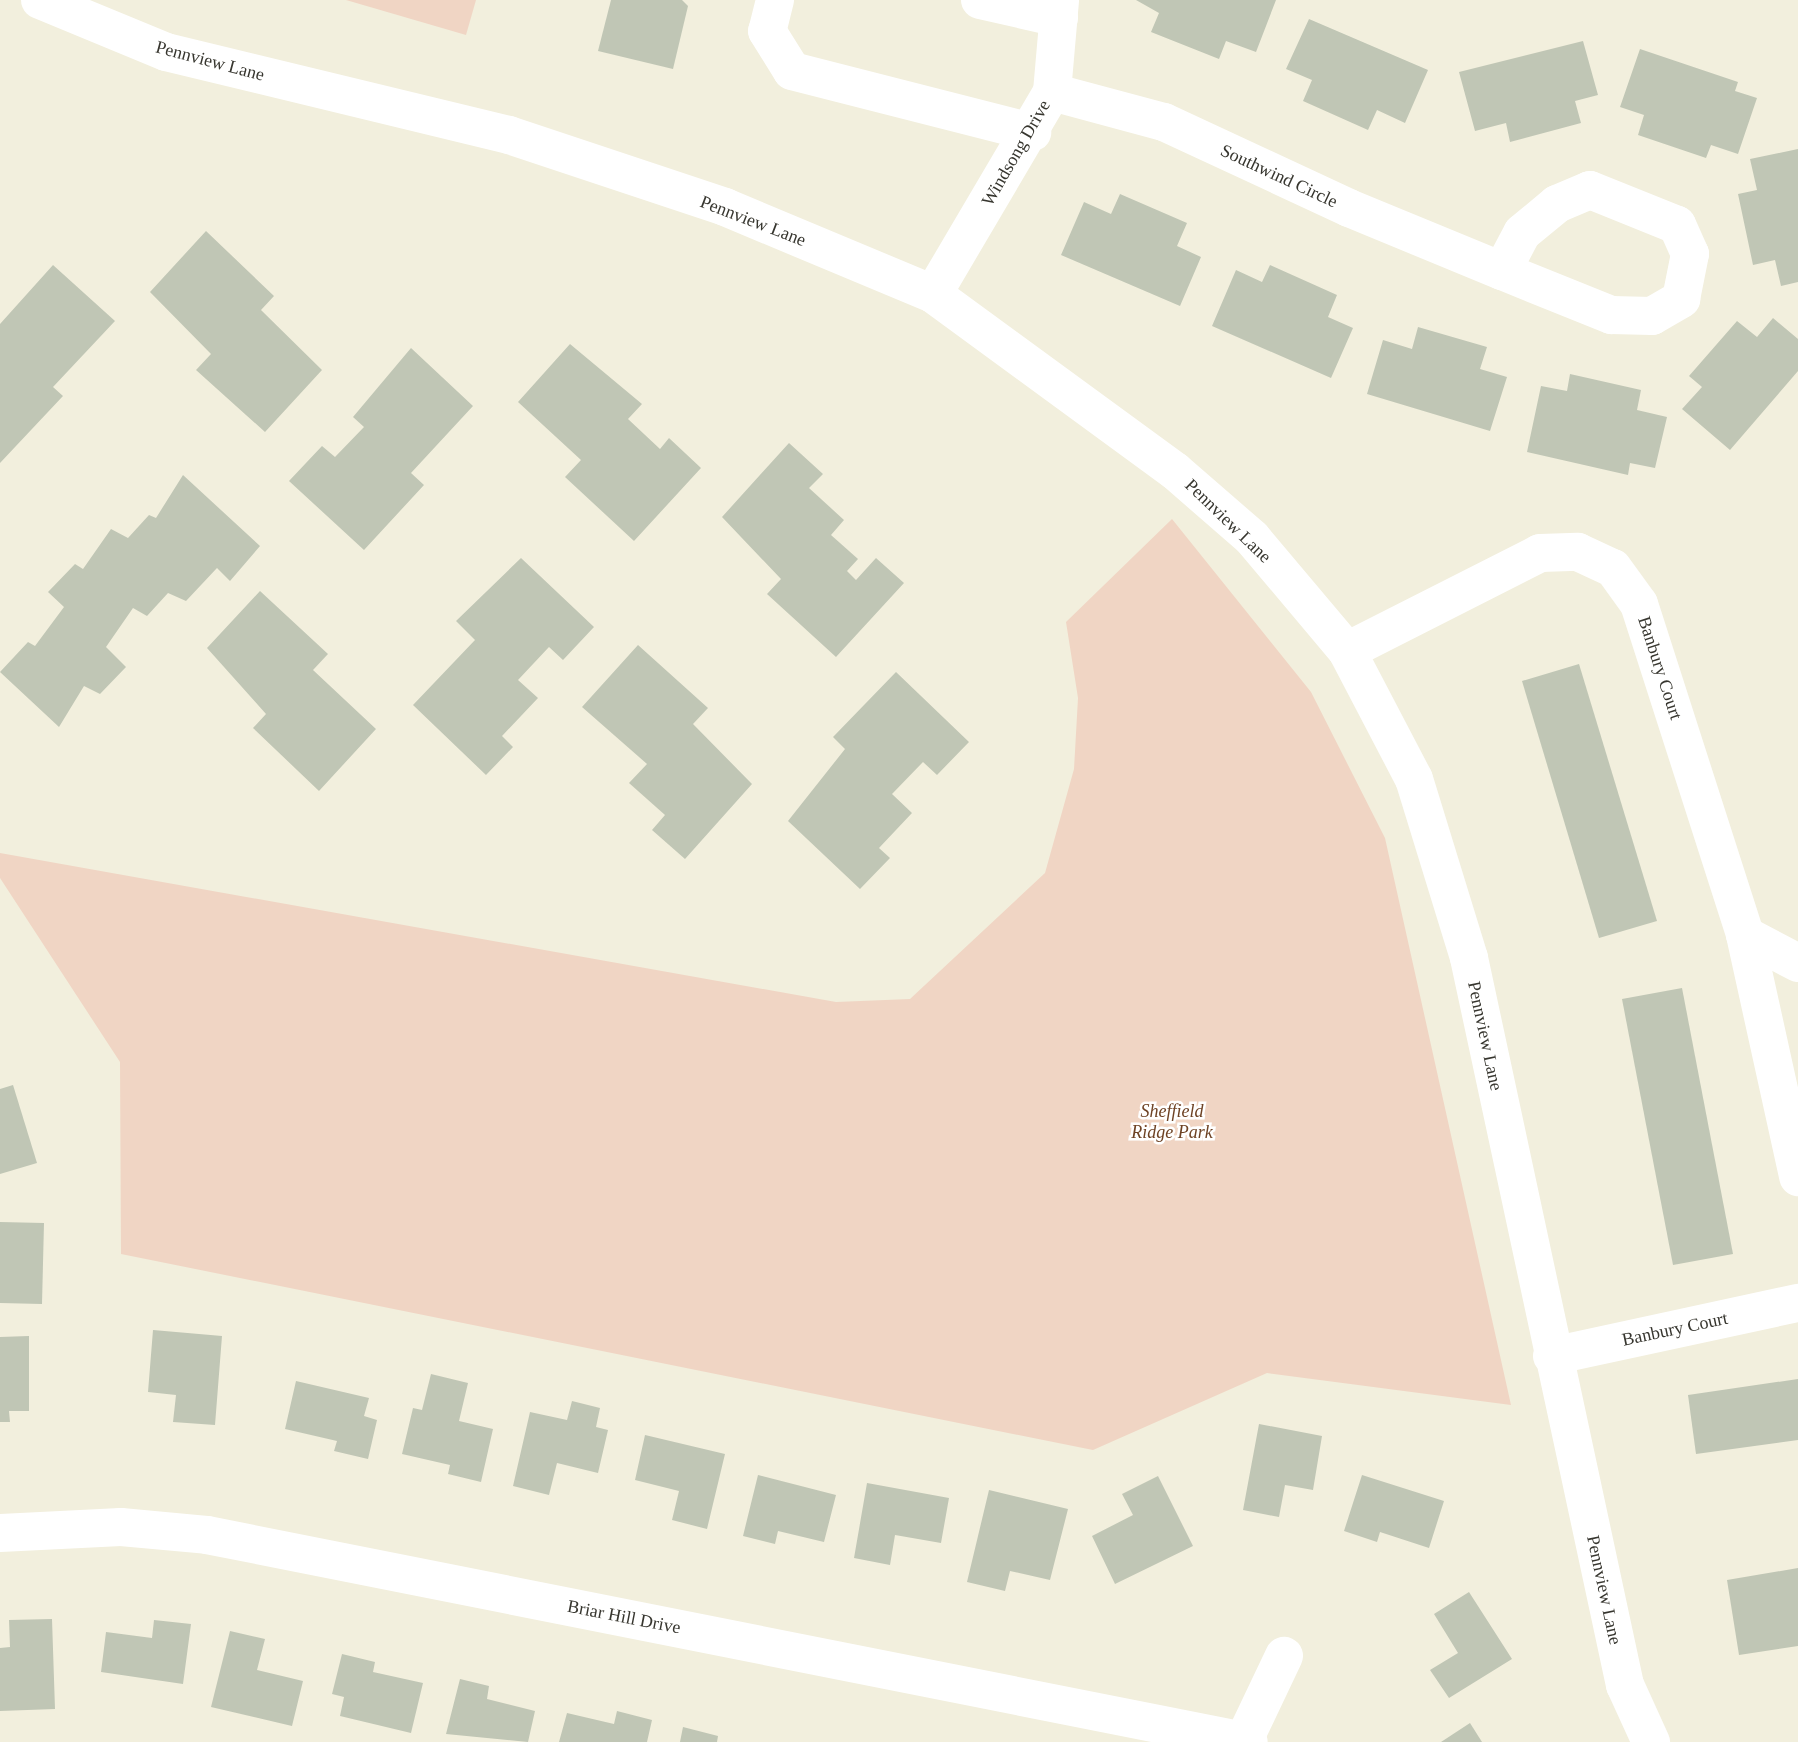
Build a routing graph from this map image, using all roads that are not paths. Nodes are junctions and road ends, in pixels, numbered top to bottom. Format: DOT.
graph roads {
  1 [pos="40,0"];
  2 [pos="775,0"];
  3 [pos="980,0"];
  4 [pos="1060,9"];
  5 [pos="1052,92"];
  6 [pos="1032,132"];
  7 [pos="1503,271"];
  8 [pos="933,294"];
  9 [pos="1347,651"];
  10 [pos="1745,935"];
  11 [pos="1798,963"];
  12 [pos="1798,1177"];
  13 [pos="1798,1303"];
  14 [pos="1552,1356"];
  15 [pos="0,1533"];
  16 [pos="1284,1656"];
  17 [pos="1247,1740"];
  18 [pos="1651,1742"];
  1 -- 8 [label="street, Pennview Lane"];
  2 -- 6 [label="street"];
  3 -- 4 [label="street"];
  4 -- 5 [label="street, Windsong Drive"];
  5 -- 6 [label="street, Windsong Drive"];
  5 -- 7 [label="street, Southwind Circle"];
  6 -- 8 [label="street, Windsong Drive"];
  7 -- 7 [label="street, Southwind Circle"];
  8 -- 9 [label="street, Pennview Lane"];
  9 -- 10 [label="street, Banbury Court"];
  9 -- 14 [label="street, Pennview Lane"];
  10 -- 11 [label="street"];
  10 -- 12 [label="street, Banbury Court"];
  13 -- 14 [label="street, Banbury Court"];
  14 -- 18 [label="street, Pennview Lane"];
  15 -- 17 [label="street, Briar Hill Drive"];
  16 -- 17 [label="street, Briar Hill Drive"];
}
